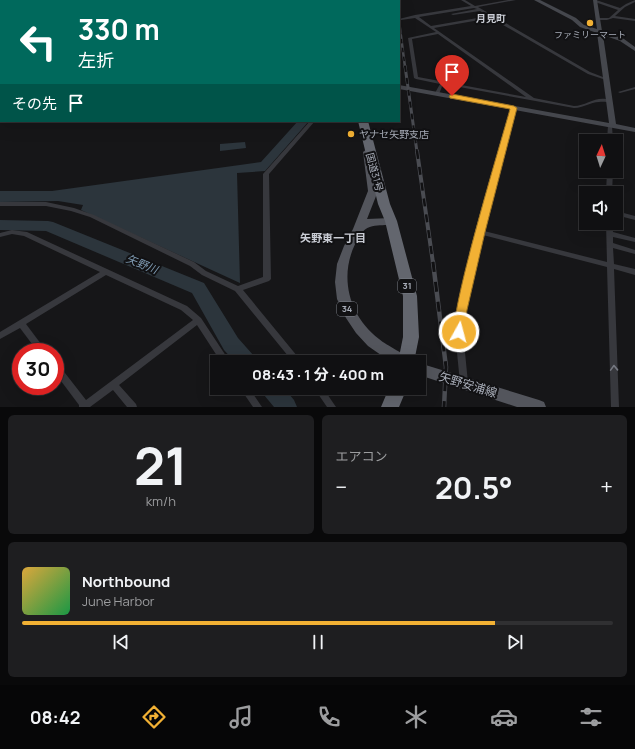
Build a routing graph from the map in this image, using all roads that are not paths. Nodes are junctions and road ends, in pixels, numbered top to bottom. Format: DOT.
graph roads {
  1 [pos="463,0"];
  2 [pos="514,0"];
  3 [pos="536,0"];
  4 [pos="596,0"];
  5 [pos="635,1"];
  6 [pos="474,6"];
  7 [pos="480,10"];
  8 [pos="620,10"];
  9 [pos="415,16"];
  10 [pos="492,17"];
  11 [pos="614,17"];
  12 [pos="401,19"];
  13 [pos="599,19"];
  14 [pos="420,20"];
  15 [pos="635,20"];
  16 [pos="431,28"];
  17 [pos="600,32"];
  18 [pos="439,33"];
  19 [pos="635,49"];
  20 [pos="606,79"];
  21 [pos="442,83"];
  22 [pos="400,87"];
  23 [pos="635,88"];
  24 [pos="620,92"];
  25 [pos="437,94"];
  26 [pos="533,99"];
  27 [pos="609,101"];
  28 [pos="514,108"];
  29 [pos="312,122"];
  30 [pos="363,122"];
  31 [pos="370,122"];
  32 [pos="611,126"];
  33 [pos="635,130"];
  34 [pos="610,134"];
  35 [pos="367,140"];
  36 [pos="0,204"];
  37 [pos="623,215"];
  38 [pos="635,218"];
  39 [pos="391,221"];
  40 [pos="610,230"];
  41 [pos="480,232"];
  42 [pos="355,234"];
  43 [pos="610,234"];
  44 [pos="0,235"];
  45 [pos="635,240"];
  46 [pos="610,245"];
  47 [pos="635,252"];
  48 [pos="610,265"];
  49 [pos="105,272"];
  50 [pos="635,272"];
  51 [pos="238,290"];
  52 [pos="198,320"];
  53 [pos="22,324"];
  54 [pos="0,336"];
  55 [pos="37,343"];
  56 [pos="221,355"];
  57 [pos="292,355"];
  58 [pos="398,355"];
  59 [pos="407,355"];
  60 [pos="426,371"];
  61 [pos="64,379"];
  62 [pos="464,383"];
  63 [pos="114,384"];
  64 [pos="249,395"];
  65 [pos="323,395"];
  66 [pos="395,395"];
  67 [pos="85,407"];
  68 [pos="133,407"];
  69 [pos="258,407"];
  70 [pos="332,407"];
  71 [pos="390,407"];
  72 [pos="539,407"];
  73 [pos="615,407"];
  1 -- 6 [label="street"];
  2 -- 6 [label="street"];
  3 -- 17 [label="street"];
  4 -- 8 [label="street"];
  4 -- 13 [label="street"];
  5 -- 8 [label="street"];
  6 -- 7 [label="street"];
  6 -- 9 [label="street"];
  7 -- 10 [label="street"];
  7 -- 14 [label="street"];
  8 -- 11 [label="street"];
  9 -- 12 [label="street"];
  9 -- 14 [label="street"];
  10 -- 16 [label="street"];
  10 -- 20 [label="street"];
  11 -- 13 [label="street"];
  11 -- 15 [label="street"];
  13 -- 17 [label="street"];
  14 -- 16 [label="street"];
  16 -- 18 [label="street"];
  17 -- 19 [label="street"];
  17 -- 20 [label="street"];
  18 -- 21 [label="street"];
  18 -- 26 [label="street"];
  20 -- 27 [label="street"];
  21 -- 25 [label="street"];
  21 -- 26 [label="street"];
  22 -- 25 [label="street"];
  23 -- 24 [label="street"];
  25 -- 28 [label="street"];
  26 -- 27 [label="street"];
  27 -- 32 [label="street"];
  28 -- 32 [label="street"];
  28 -- 41 [label="street"];
  29 -- 51 [label="street"];
  30 -- 35 [label="highway, 国道31号 / 31"];
  31 -- 39 [label="highway, 国道31号 / 31"];
  32 -- 33 [label="street"];
  32 -- 34 [label="street"];
  35 -- 39 [label="highway, 国道31号 / 31"];
  35 -- 42 [label="main road, 34"];
  36 -- 51 [label="street"];
  37 -- 38 [label="street"];
  39 -- 42 [label="main road, 34"];
  39 -- 59 [label="highway, 国道31号 / 31"];
  40 -- 43 [label="street"];
  41 -- 48 [label="street"];
  41 -- 62 [label="street"];
  42 -- 58 [label="main road, 34"];
  43 -- 45 [label="street"];
  43 -- 46 [label="street"];
  44 -- 49 [label="street"];
  46 -- 47 [label="street"];
  46 -- 48 [label="street"];
  48 -- 50 [label="street"];
  73 -- 48 [label="street, one-way"];
  49 -- 52 [label="street"];
  49 -- 53 [label="street"];
  51 -- 57 [label="street"];
  52 -- 56 [label="street"];
  52 -- 63 [label="street"];
  53 -- 54 [label="street"];
  53 -- 55 [label="street"];
  60 -- 62 [label="main road, 矢野安浦線"];
  61 -- 67 [label="street"];
  62 -- 72 [label="main road, 矢野安浦線"];
  63 -- 67 [label="street"];
  63 -- 68 [label="street"];
  64 -- 69 [label="street"];
  65 -- 70 [label="street"];
  66 -- 71 [label="highway"];
}
